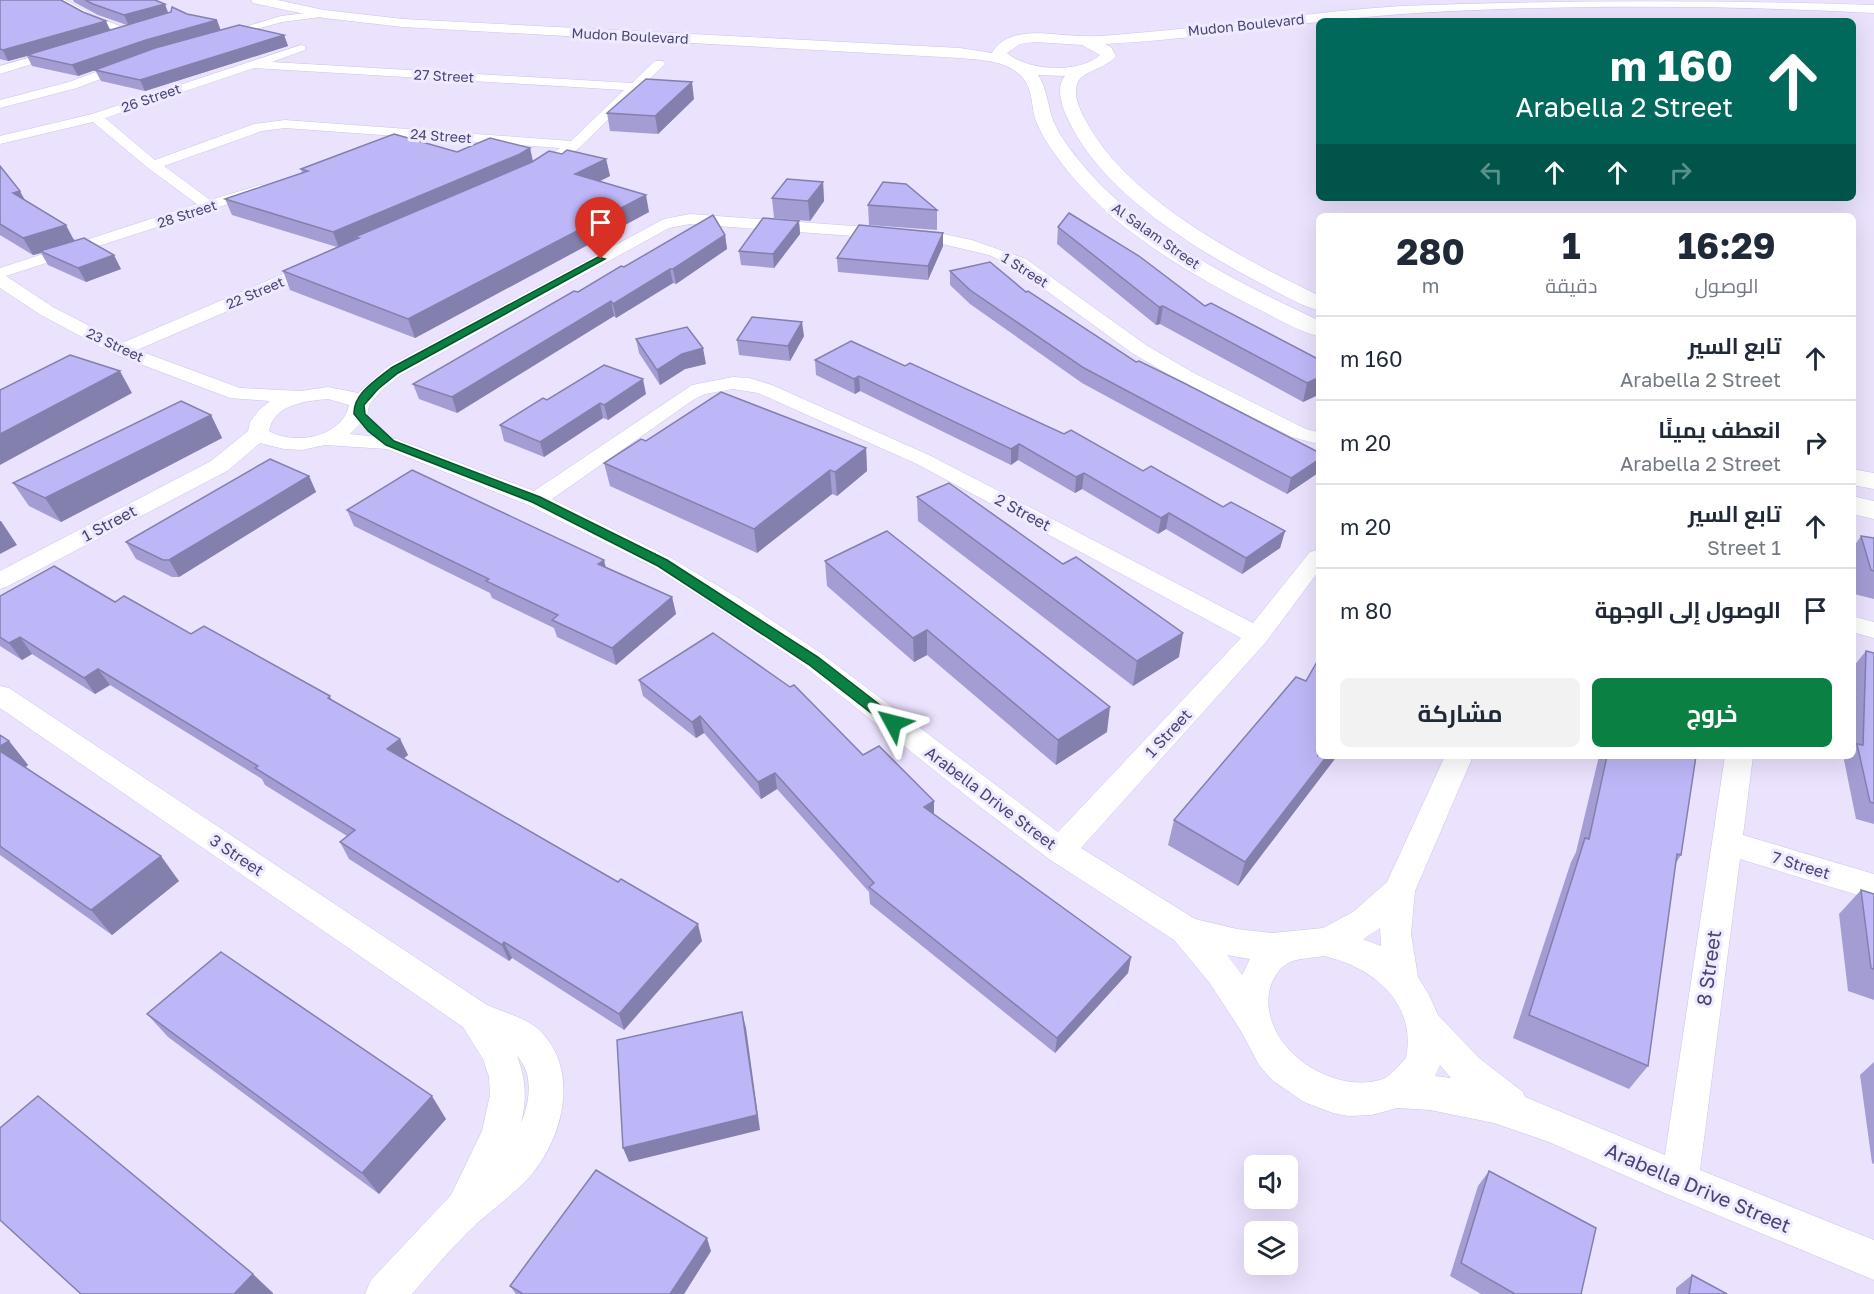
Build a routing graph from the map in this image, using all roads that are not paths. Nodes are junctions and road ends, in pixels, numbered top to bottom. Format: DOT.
graph roads {
  1 [pos="57,0"];
  2 [pos="258,0"];
  3 [pos="309,0"];
  4 [pos="1874,9"];
  5 [pos="285,13"];
  6 [pos="1874,14"];
  7 [pos="1379,18"];
  8 [pos="1316,24"];
  9 [pos="107,38"];
  10 [pos="1085,41"];
  11 [pos="208,43"];
  12 [pos="1008,44"];
  13 [pos="74,48"];
  14 [pos="301,48"];
  15 [pos="1108,56"];
  16 [pos="1002,59"];
  17 [pos="143,62"];
  18 [pos="252,64"];
  19 [pos="659,64"];
  20 [pos="1021,67"];
  21 [pos="1082,69"];
  22 [pos="3,76"];
  23 [pos="23,85"];
  24 [pos="636,87"];
  25 [pos="50,91"];
  26 [pos="0,104"];
  27 [pos="96,117"];
  28 [pos="405,133"];
  29 [pos="0,140"];
  30 [pos="574,145"];
  31 [pos="378,147"];
  32 [pos="153,165"];
  33 [pos="530,174"];
  34 [pos="270,186"];
  35 [pos="210,207"];
  36 [pos="336,258"];
  37 [pos="0,273"];
  38 [pos="0,280"];
  39 [pos="1316,302"];
  40 [pos="1316,328"];
  41 [pos="121,350"];
  42 [pos="394,370"];
  43 [pos="328,393"];
  44 [pos="237,394"];
  45 [pos="299,396"];
  46 [pos="359,409"];
  47 [pos="258,428"];
  48 [pos="1309,435"];
  49 [pos="323,439"];
  50 [pos="390,443"];
  51 [pos="296,444"];
  52 [pos="219,465"];
  53 [pos="1856,478"];
  54 [pos="1874,481"];
  55 [pos="536,500"];
  56 [pos="1856,506"];
  57 [pos="1874,510"];
  58 [pos="1316,560"];
  59 [pos="0,581"];
  60 [pos="1856,625"];
  61 [pos="1874,630"];
  62 [pos="1257,636"];
  63 [pos="0,695"];
  64 [pos="1458,759"];
  65 [pos="1740,759"];
  66 [pos="1728,843"];
  67 [pos="1060,850"];
  68 [pos="1874,887"];
  69 [pos="1399,891"];
  70 [pos="1185,930"];
  71 [pos="1309,944"];
  72 [pos="1402,981"];
  73 [pos="1253,1020"];
  74 [pos="1426,1026"];
  75 [pos="1396,1091"];
  76 [pos="1522,1113"];
  77 [pos="1680,1180"];
  78 [pos="1874,1260"];
  79 [pos="386,1294"];
  1 -- 9 [label="street"];
  2 -- 5 [label="street, Mudon Boulevard"];
  3 -- 12 [label="street, Mudon Boulevard"];
  4 -- 10 [label="street, Mudon Boulevard"];
  5 -- 11 [label="street"];
  5 -- 16 [label="street, Mudon Boulevard"];
  6 -- 7 [label="street"];
  8 -- 15 [label="street, Mudon Boulevard"];
  10 -- 12 [label="street, Mudon Boulevard"];
  10 -- 15 [label="street"];
  12 -- 16 [label="street"];
  13 -- 22 [label="street"];
  14 -- 18 [label="street, 26 Street"];
  15 -- 21 [label="street, Mudon Boulevard"];
  16 -- 20 [label="street, Mudon Boulevard"];
  17 -- 25 [label="street"];
  18 -- 24 [label="street, 27 Street"];
  18 -- 27 [label="street, 26 Street"];
  19 -- 24 [label="street"];
  20 -- 21 [label="street, Mudon Boulevard"];
  20 -- 40 [label="street, Al Salam Street"];
  21 -- 39 [label="street, Al Salam Street"];
  23 -- 25 [label="street"];
  24 -- 30 [label="street"];
  25 -- 26 [label="street"];
  27 -- 29 [label="street, 26 Street"];
  27 -- 32 [label="street"];
  28 -- 30 [label="street, 24 Street"];
  28 -- 31 [label="street"];
  28 -- 32 [label="street, 24 Street"];
  30 -- 33 [label="street"];
  32 -- 35 [label="street"];
  34 -- 35 [label="street, 28 Street"];
  35 -- 37 [label="street, 28 Street"];
  36 -- 41 [label="street, 22 Street"];
  38 -- 41 [label="street, 23 Street"];
  41 -- 44 [label="street, 23 Street"];
  42 -- 43 [label="street"];
  42 -- 46 [label="street"];
  42 -- 48 [label="street, 1 Street"];
  43 -- 45 [label="street"];
  43 -- 46 [label="street"];
  44 -- 45 [label="street"];
  44 -- 47 [label="street"];
  45 -- 47 [label="street"];
  46 -- 49 [label="street"];
  46 -- 50 [label="street"];
  47 -- 51 [label="street"];
  47 -- 52 [label="street"];
  49 -- 50 [label="street"];
  49 -- 51 [label="street"];
  50 -- 55 [label="street, Arabella Drive Street"];
  51 -- 52 [label="street"];
  52 -- 59 [label="street, 1 Street"];
  53 -- 54 [label="street"];
  55 -- 62 [label="street, 2 Street"];
  55 -- 67 [label="street, Arabella Drive Street"];
  56 -- 57 [label="street"];
  58 -- 62 [label="street, 1 Street"];
  60 -- 61 [label="street"];
  62 -- 67 [label="street, 1 Street"];
  63 -- 79 [label="street, 3 Street"];
  64 -- 69 [label="street"];
  65 -- 66 [label="street, 8 Street"];
  66 -- 68 [label="street, 7 Street"];
  66 -- 77 [label="street, 8 Street"];
  67 -- 70 [label="street, Arabella Drive Street"];
  69 -- 71 [label="street"];
  69 -- 72 [label="street"];
  70 -- 71 [label="street"];
  70 -- 73 [label="street"];
  71 -- 72 [label="street"];
  71 -- 73 [label="street"];
  72 -- 74 [label="street"];
  73 -- 75 [label="street"];
  74 -- 75 [label="street"];
  74 -- 76 [label="street"];
  75 -- 76 [label="street"];
  76 -- 77 [label="street, Arabella Drive Street"];
  77 -- 78 [label="street, Arabella Drive Street"];
}
